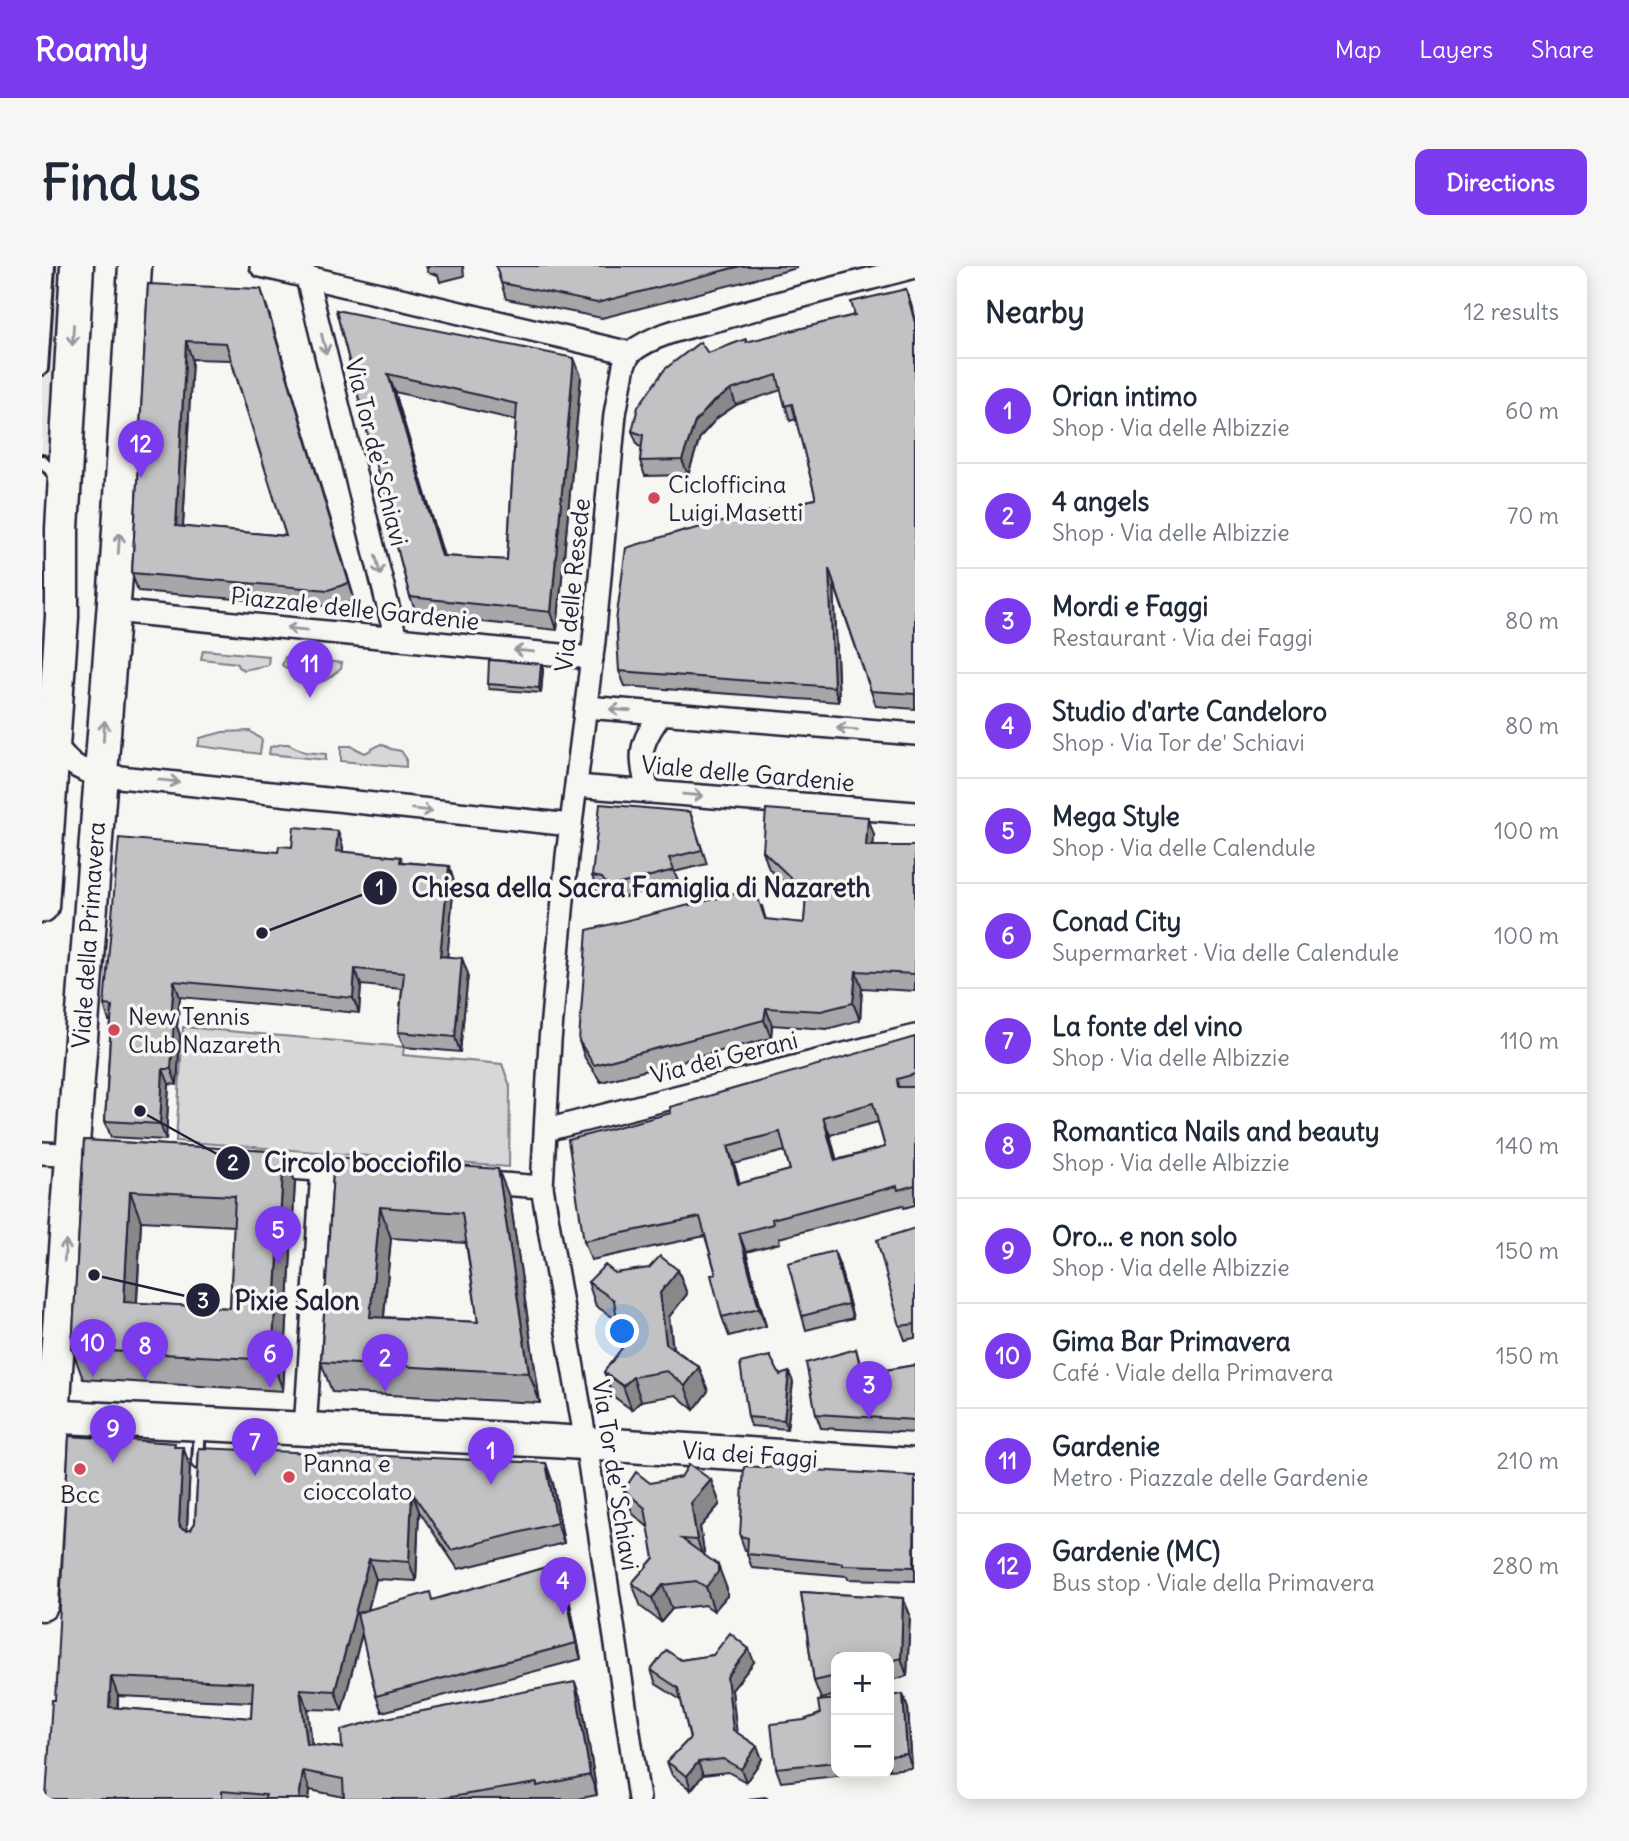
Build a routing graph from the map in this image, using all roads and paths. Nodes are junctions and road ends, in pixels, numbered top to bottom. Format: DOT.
graph roads {
  1 [pos="49,266"];
  2 [pos="77,266"];
  3 [pos="135,266"];
  4 [pos="261,266"];
  5 [pos="915,267"];
  6 [pos="843,275"];
  7 [pos="307,278"];
  8 [pos="630,353"];
  9 [pos="42,369"];
  10 [pos="42,461"];
  11 [pos="64,486"];
  12 [pos="113,611"];
  13 [pos="396,639"];
  14 [pos="592,658"];
  15 [pos="586,707"];
  16 [pos="662,713"];
  17 [pos="915,734"];
  18 [pos="52,740"];
  19 [pos="101,775"];
  20 [pos="576,786"];
  21 [pos="648,792"];
  22 [pos="915,813"];
  23 [pos="571,825"];
  24 [pos="42,906"];
  25 [pos="915,1036"];
  26 [pos="546,1130"];
  27 [pos="57,1154"];
  28 [pos="110,1157"];
  29 [pos="242,1165"];
  30 [pos="322,1170"];
  31 [pos="377,1174"];
  32 [pos="460,1181"];
  33 [pos="542,1187"];
  34 [pos="47,1416"];
  35 [pos="200,1424"];
  36 [pos="305,1430"];
  37 [pos="586,1443"];
  38 [pos="915,1465"];
  39 [pos="198,1476"];
  40 [pos="42,1603"];
  41 [pos="639,1799"];
  1 -- 9 [label="lane"];
  2 -- 11 [label="main road, Viale della Primavera, one-way"];
  12 -- 3 [label="main road, Viale della Primavera, one-way"];
  4 -- 7 [label="street"];
  5 -- 6 [label="street"];
  6 -- 8 [label="street"];
  7 -- 8 [label="street"];
  7 -- 13 [label="street, Via Tor de' Schiavi, one-way"];
  8 -- 14 [label="street, Via delle Resede"];
  10 -- 11 [label="lane"];
  11 -- 18 [label="main road, Viale della Primavera"];
  13 -- 12 [label="street, Piazzale delle Gardenie, one-way"];
  19 -- 12 [label="main road, Viale della Primavera, one-way"];
  14 -- 13 [label="street, Piazzale delle Gardenie, one-way"];
  14 -- 15 [label="street, Via delle Resede"];
  16 -- 15 [label="street, one-way"];
  15 -- 20 [label="street, Via delle Resede"];
  17 -- 16 [label="street, one-way"];
  16 -- 21 [label="street"];
  18 -- 19 [label="street"];
  18 -- 24 [label="main road, Viale della Primavera"];
  19 -- 23 [label="street, one-way"];
  19 -- 27 [label="main road, Viale della Primavera"];
  20 -- 21 [label="street, Viale delle Gardenie"];
  20 -- 23 [label="street, Via delle Resede"];
  21 -- 22 [label="street, Viale delle Gardenie, one-way"];
  23 -- 26 [label="street, Via Tor de' Schiavi"];
  25 -- 26 [label="street, Via dei Gerani"];
  26 -- 33 [label="street, Via Tor de' Schiavi"];
  27 -- 28 [label="street"];
  34 -- 27 [label="main road, Viale della Primavera, one-way"];
  29 -- 30 [label="street"];
  30 -- 31 [label="street"];
  30 -- 36 [label="street"];
  32 -- 33 [label="street"];
  33 -- 37 [label="street, Via Tor de' Schiavi"];
  34 -- 35 [label="main road, Via dei Faggi"];
  34 -- 40 [label="main road, Viale della Primavera"];
  35 -- 36 [label="main road, Via dei Faggi"];
  35 -- 39 [label="lane"];
  36 -- 37 [label="main road, Via dei Faggi"];
  37 -- 38 [label="main road, Via dei Faggi"];
  37 -- 41 [label="street, Via Tor de' Schiavi"];
}
